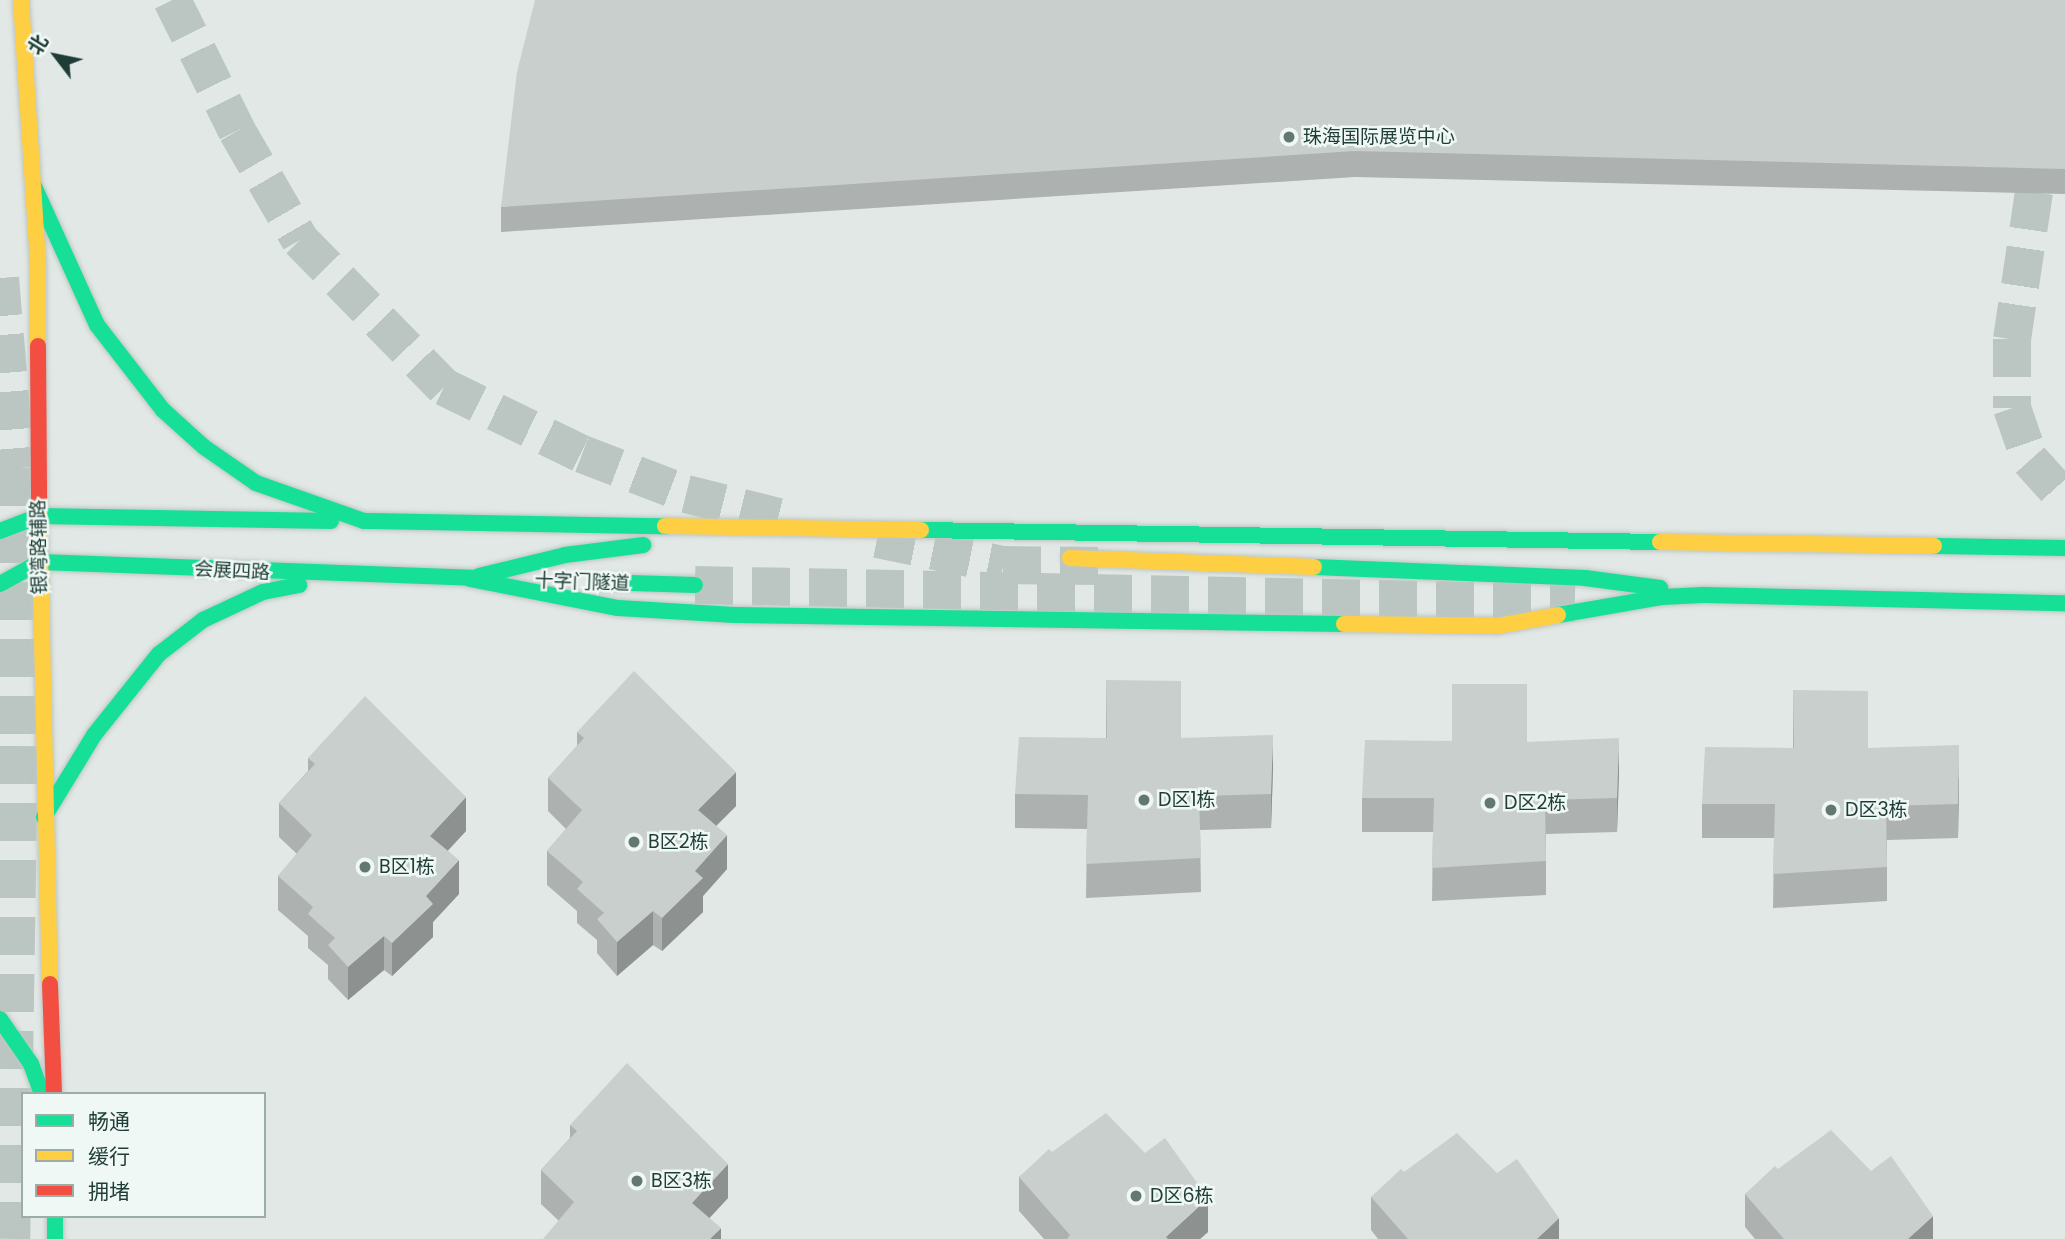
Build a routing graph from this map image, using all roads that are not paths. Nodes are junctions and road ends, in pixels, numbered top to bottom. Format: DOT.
graph roads {
  1 [pos="21,0"];
  2 [pos="33,184"];
  3 [pos="39,516"];
  4 [pos="364,521"];
  5 [pos="0,531"];
  6 [pos="698,544"];
  7 [pos="2065,548"];
  8 [pos="1057,557"];
  9 [pos="40,562"];
  10 [pos="344,576"];
  11 [pos="470,579"];
  12 [pos="0,584"];
  13 [pos="695,585"];
  14 [pos="1703,595"];
  15 [pos="2065,603"];
  16 [pos="44,817"];
  17 [pos="0,1019"];
  18 [pos="42,1092"];
  19 [pos="54,1092"];
  20 [pos="55,1218"];
  21 [pos="55,1239"];
  1 -- 2 [label="main road, 银湾路辅路"];
  2 -- 3 [label="main road, 银湾路辅路"];
  2 -- 4 [label="main road"];
  3 -- 4 [label="main road"];
  3 -- 5 [label="main road"];
  3 -- 9 [label="main road, 银湾路辅路"];
  4 -- 7 [label="main road"];
  6 -- 11 [label="main road"];
  8 -- 14 [label="main road"];
  9 -- 10 [label="main road, 会展四路"];
  9 -- 12 [label="main road"];
  9 -- 16 [label="main road, 银湾路辅路"];
  10 -- 11 [label="main road, 会展四路"];
  10 -- 16 [label="main road"];
  11 -- 13 [label="main road, 十字门隧道"];
  11 -- 14 [label="main road"];
  14 -- 15 [label="main road"];
  16 -- 19 [label="main road, 银湾路辅路"];
  17 -- 18 [label="main road"];
  20 -- 21 [label="main road"];
}
